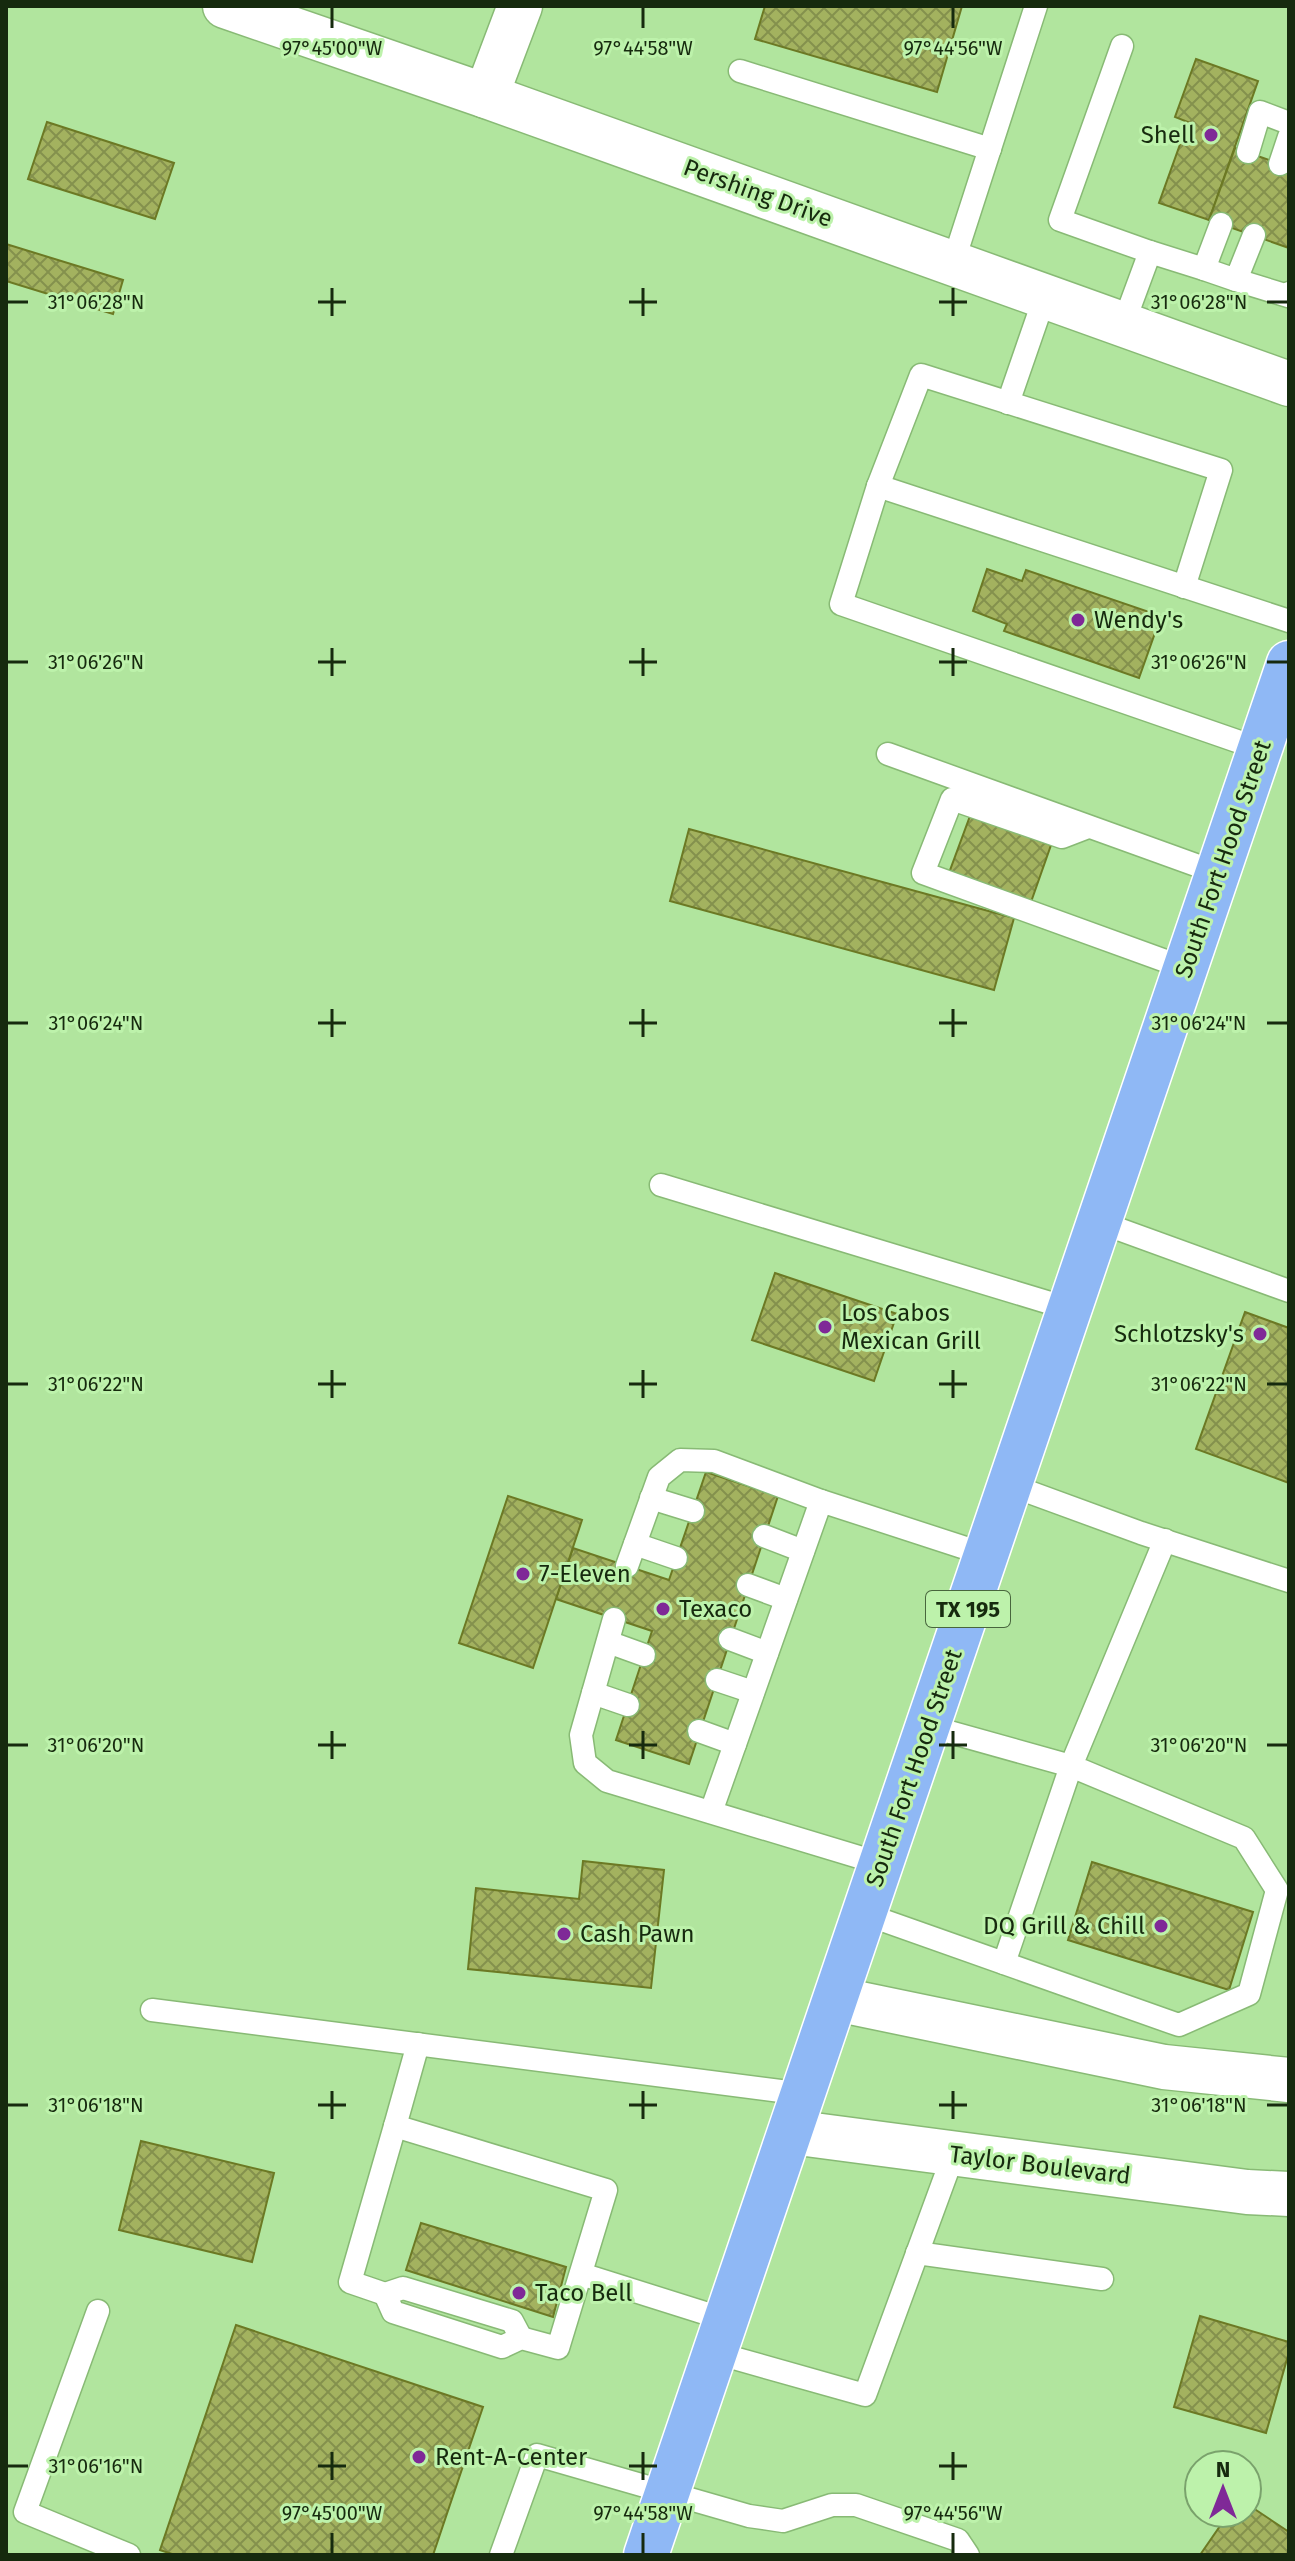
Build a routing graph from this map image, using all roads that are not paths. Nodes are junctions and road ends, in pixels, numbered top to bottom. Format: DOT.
graph roads {
  1 [pos="225,6"];
  2 [pos="520,6"];
  3 [pos="1036,6"];
  4 [pos="1122,46"];
  5 [pos="740,71"];
  6 [pos="486,96"];
  7 [pos="1289,123"];
  8 [pos="1289,137"];
  9 [pos="990,149"];
  10 [pos="1248,152"];
  11 [pos="1280,164"];
  12 [pos="1221,224"];
  13 [pos="1254,235"];
  14 [pos="1150,252"];
  15 [pos="953,263"];
  16 [pos="1204,269"];
  17 [pos="1236,280"];
  18 [pos="1289,293"];
  19 [pos="1045,296"];
  20 [pos="1123,325"];
  21 [pos="1289,384"];
  22 [pos="1008,403"];
  23 [pos="878,486"];
  24 [pos="1184,587"];
  25 [pos="1289,621"];
  26 [pos="1286,680"];
  27 [pos="1260,749"];
  28 [pos="888,754"];
  29 [pos="1088,827"];
  30 [pos="1218,873"];
  31 [pos="1185,968"];
  32 [pos="661,1185"];
  33 [pos="1099,1222"];
  34 [pos="1289,1291"];
  35 [pos="1070,1309"];
  36 [pos="1010,1485"];
  37 [pos="651,1498"];
  38 [pos="821,1501"];
  39 [pos="693,1511"];
  40 [pos="764,1536"];
  41 [pos="1165,1540"];
  42 [pos="635,1544"];
  43 [pos="803,1551"];
  44 [pos="987,1555"];
  45 [pos="676,1558"];
  46 [pos="627,1566"];
  47 [pos="1289,1581"];
  48 [pos="748,1585"];
  49 [pos="786,1599"];
  50 [pos="614,1619"];
  51 [pos="730,1639"];
  52 [pos="608,1642"];
  53 [pos="767,1653"];
  54 [pos="644,1655"];
  55 [pos="717,1680"];
  56 [pos="753,1692"];
  57 [pos="593,1693"];
  58 [pos="628,1705"];
  59 [pos="928,1726"];
  60 [pos="699,1731"];
  61 [pos="735,1744"];
  62 [pos="1071,1766"];
  63 [pos="711,1812"];
  64 [pos="882,1864"];
  65 [pos="865,1914"];
  66 [pos="1004,1963"];
  67 [pos="836,1999"];
  68 [pos="152,2010"];
  69 [pos="418,2044"];
  70 [pos="1289,2080"];
  71 [pos="797,2113"];
  72 [pos="395,2126"];
  73 [pos="954,2153"];
  74 [pos="1289,2194"];
  75 [pos="917,2253"];
  76 [pos="581,2274"];
  77 [pos="1102,2279"];
  78 [pos="98,2311"];
  79 [pos="721,2336"];
  80 [pos="668,2492"];
  81 [pos="129,2555"];
  82 [pos="501,2555"];
  83 [pos="646,2555"];
  84 [pos="968,2555"];
  1 -- 6 [label="street, Pershing Drive"];
  2 -- 6 [label="street"];
  3 -- 9 [label="lane"];
  4 -- 14 [label="lane"];
  5 -- 9 [label="lane"];
  6 -- 15 [label="street, Pershing Drive"];
  7 -- 10 [label="lane"];
  8 -- 11 [label="lane"];
  9 -- 15 [label="lane"];
  12 -- 16 [label="lane"];
  13 -- 17 [label="lane"];
  14 -- 16 [label="lane"];
  14 -- 20 [label="lane"];
  15 -- 19 [label="street, Pershing Drive"];
  16 -- 17 [label="lane"];
  17 -- 18 [label="lane"];
  19 -- 20 [label="street, Pershing Drive"];
  19 -- 22 [label="lane"];
  20 -- 21 [label="street, Pershing Drive"];
  22 -- 23 [label="lane"];
  22 -- 24 [label="lane"];
  23 -- 24 [label="lane"];
  23 -- 27 [label="lane"];
  24 -- 25 [label="lane"];
  26 -- 27 [label="highway, South Fort Hood Street / TX 195"];
  27 -- 30 [label="highway, South Fort Hood Street / TX 195"];
  28 -- 29 [label="lane"];
  29 -- 30 [label="lane"];
  29 -- 31 [label="lane"];
  30 -- 31 [label="highway, South Fort Hood Street / TX 195"];
  31 -- 33 [label="highway, South Fort Hood Street / TX 195"];
  32 -- 35 [label="lane"];
  33 -- 34 [label="lane"];
  33 -- 35 [label="highway, South Fort Hood Street / TX 195"];
  35 -- 36 [label="highway, South Fort Hood Street / TX 195"];
  36 -- 41 [label="lane"];
  36 -- 44 [label="highway, South Fort Hood Street / TX 195"];
  37 -- 38 [label="lane"];
  37 -- 39 [label="lane"];
  37 -- 42 [label="lane"];
  38 -- 43 [label="lane"];
  38 -- 44 [label="lane"];
  40 -- 43 [label="lane"];
  41 -- 47 [label="lane"];
  41 -- 62 [label="lane"];
  42 -- 45 [label="lane"];
  42 -- 46 [label="lane"];
  43 -- 49 [label="lane"];
  44 -- 59 [label="highway, South Fort Hood Street / TX 195"];
  48 -- 49 [label="lane"];
  49 -- 53 [label="lane"];
  50 -- 52 [label="lane"];
  51 -- 53 [label="lane"];
  52 -- 54 [label="lane"];
  52 -- 57 [label="lane"];
  53 -- 56 [label="lane"];
  55 -- 56 [label="lane"];
  56 -- 61 [label="lane"];
  57 -- 58 [label="lane"];
  57 -- 63 [label="lane"];
  59 -- 62 [label="lane"];
  59 -- 64 [label="highway, South Fort Hood Street / TX 195"];
  60 -- 61 [label="lane"];
  61 -- 63 [label="lane"];
  62 -- 66 [label="lane"];
  62 -- 66 [label="lane"];
  63 -- 64 [label="lane"];
  64 -- 65 [label="highway, South Fort Hood Street / TX 195"];
  65 -- 66 [label="lane"];
  65 -- 67 [label="highway, South Fort Hood Street / TX 195"];
  67 -- 70 [label="street"];
  67 -- 71 [label="highway, South Fort Hood Street / TX 195"];
  68 -- 69 [label="lane"];
  69 -- 71 [label="lane"];
  69 -- 72 [label="lane"];
  71 -- 73 [label="street, Taylor Boulevard"];
  71 -- 79 [label="highway, South Fort Hood Street / TX 195"];
  72 -- 76 [label="lane"];
  72 -- 76 [label="lane"];
  73 -- 74 [label="street, Taylor Boulevard"];
  73 -- 75 [label="lane"];
  75 -- 77 [label="lane"];
  75 -- 79 [label="lane"];
  76 -- 79 [label="lane"];
  78 -- 81 [label="lane"];
  79 -- 80 [label="highway, South Fort Hood Street / TX 195"];
  80 -- 82 [label="lane"];
  80 -- 83 [label="highway, South Fort Hood Street / TX 195"];
  80 -- 84 [label="lane"];
}
